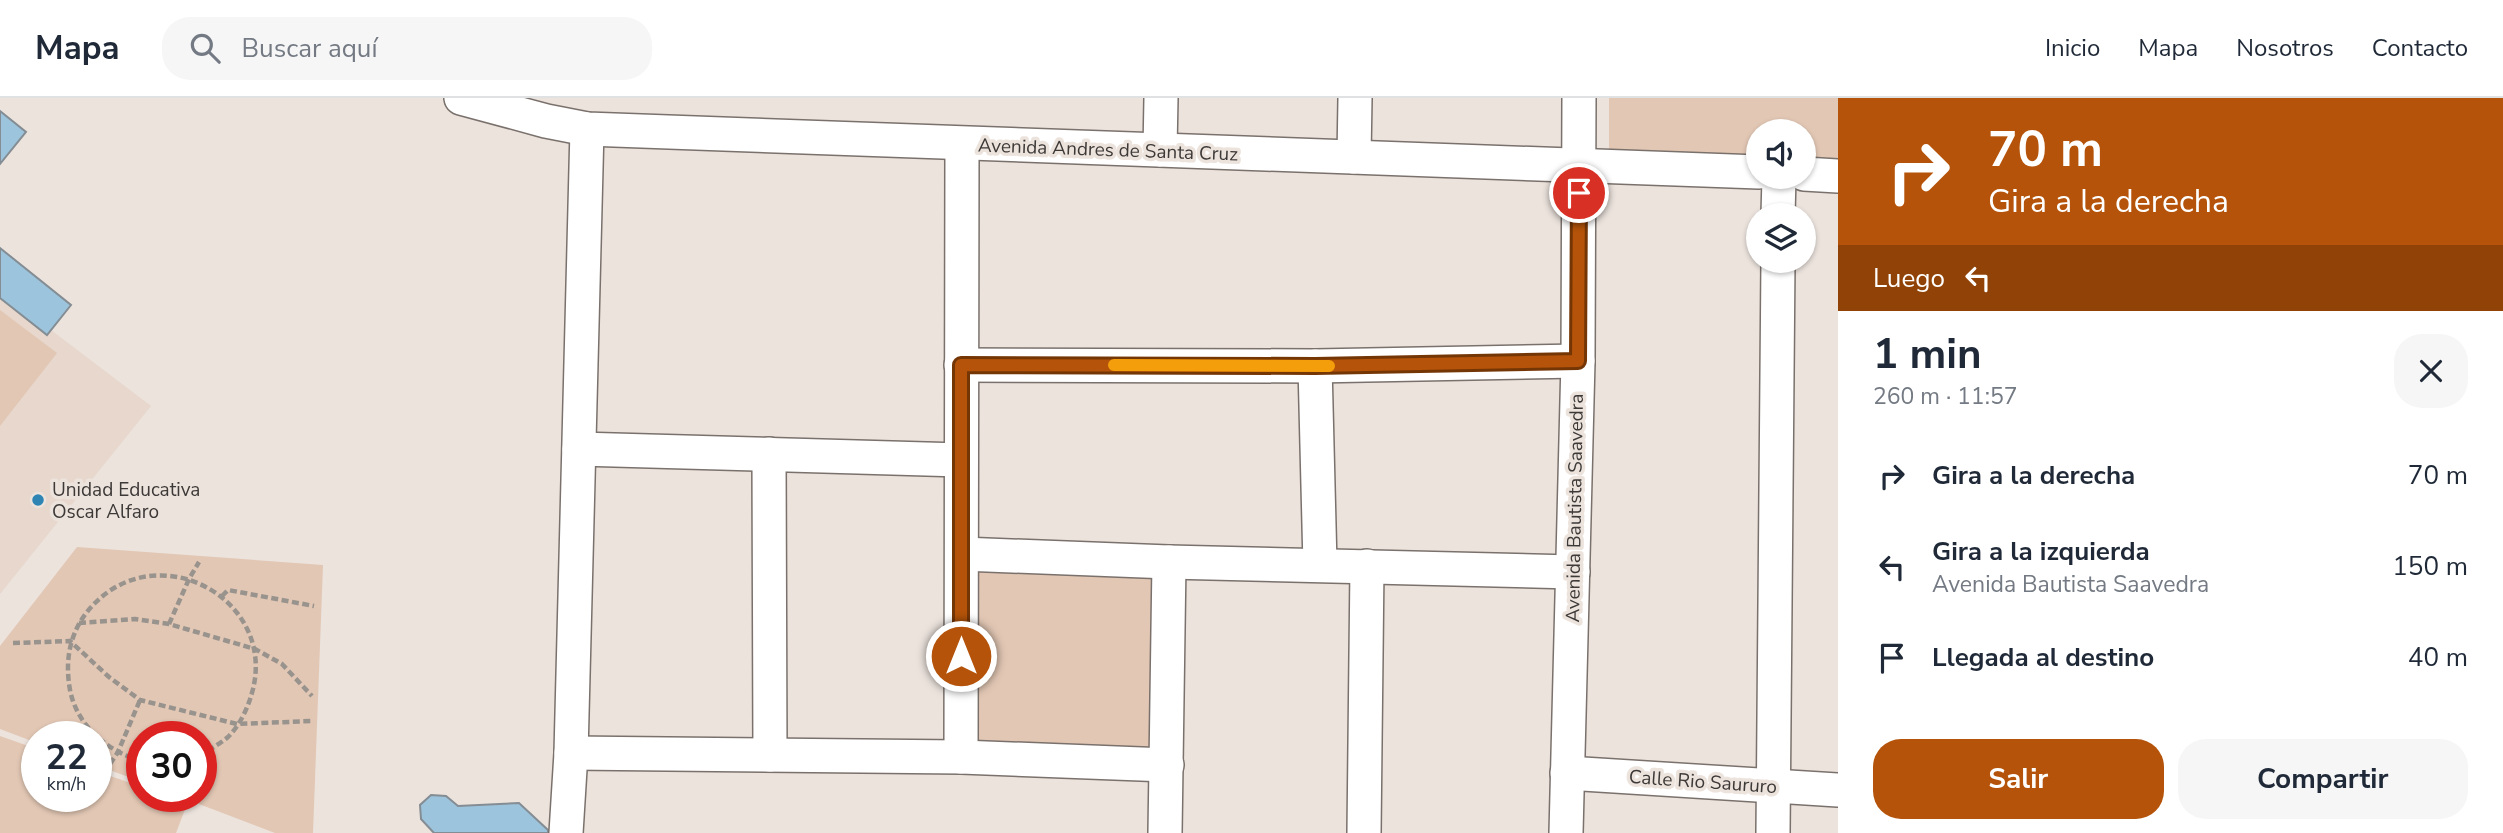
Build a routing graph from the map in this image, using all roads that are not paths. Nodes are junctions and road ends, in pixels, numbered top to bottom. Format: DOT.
graph roads {
  1 [pos="461,98"];
  2 [pos="1161,98"];
  3 [pos="1355,98"];
  4 [pos="1579,98"];
  5 [pos="546,110"];
  6 [pos="587,129"];
  7 [pos="962,144"];
  8 [pos="1160,150"];
  9 [pos="1354,157"];
  10 [pos="1579,166"];
  11 [pos="1746,172"];
  12 [pos="1816,175"];
  13 [pos="1838,176"];
  14 [pos="1778,273"];
  15 [pos="1578,361"];
  16 [pos="961,365"];
  17 [pos="1315,366"];
  18 [pos="579,449"];
  19 [pos="769,454"];
  20 [pos="961,460"];
  21 [pos="961,554"];
  22 [pos="1168,562"];
  23 [pos="1320,565"];
  24 [pos="1367,566"];
  25 [pos="1573,572"];
  26 [pos="571,753"];
  27 [pos="770,755"];
  28 [pos="961,757"];
  29 [pos="1167,765"];
  30 [pos="1567,773"];
  31 [pos="1774,785"];
  32 [pos="1838,790"];
  33 [pos="566,833"];
  34 [pos="1165,833"];
  35 [pos="1364,833"];
  36 [pos="1566,833"];
  37 [pos="1773,833"];
  1 -- 5 [label="street, Avenida Andres de Santa Cruz"];
  2 -- 8 [label="street"];
  3 -- 9 [label="street"];
  4 -- 10 [label="street, Avenida Bautista Saavedra"];
  5 -- 6 [label="street, Avenida Andres de Santa Cruz"];
  6 -- 7 [label="street, Avenida Andres de Santa Cruz"];
  6 -- 18 [label="street"];
  7 -- 8 [label="street, Avenida Andres de Santa Cruz"];
  7 -- 16 [label="street"];
  8 -- 9 [label="street, Avenida Andres de Santa Cruz"];
  9 -- 10 [label="street, Avenida Andres de Santa Cruz"];
  10 -- 11 [label="street, Avenida Andres de Santa Cruz"];
  10 -- 15 [label="street, Avenida Bautista Saavedra"];
  12 -- 13 [label="street"];
  14 -- 31 [label="street"];
  15 -- 17 [label="street"];
  15 -- 25 [label="street, Avenida Bautista Saavedra"];
  16 -- 17 [label="street"];
  16 -- 20 [label="street"];
  17 -- 23 [label="street"];
  18 -- 19 [label="street"];
  18 -- 26 [label="street"];
  19 -- 20 [label="street"];
  19 -- 27 [label="street"];
  20 -- 21 [label="street"];
  21 -- 22 [label="street"];
  21 -- 28 [label="street"];
  22 -- 23 [label="street"];
  22 -- 29 [label="street"];
  23 -- 24 [label="street"];
  24 -- 25 [label="street"];
  24 -- 35 [label="street"];
  25 -- 30 [label="street, Avenida Bautista Saavedra"];
  26 -- 27 [label="street"];
  26 -- 33 [label="street"];
  27 -- 28 [label="street"];
  28 -- 29 [label="street"];
  29 -- 34 [label="street"];
  30 -- 31 [label="street, Calle Rio Saururo"];
  30 -- 36 [label="street, Avenida Bautista Saavedra"];
  31 -- 32 [label="street, Calle Rio Saururo"];
  31 -- 37 [label="street"];
}
